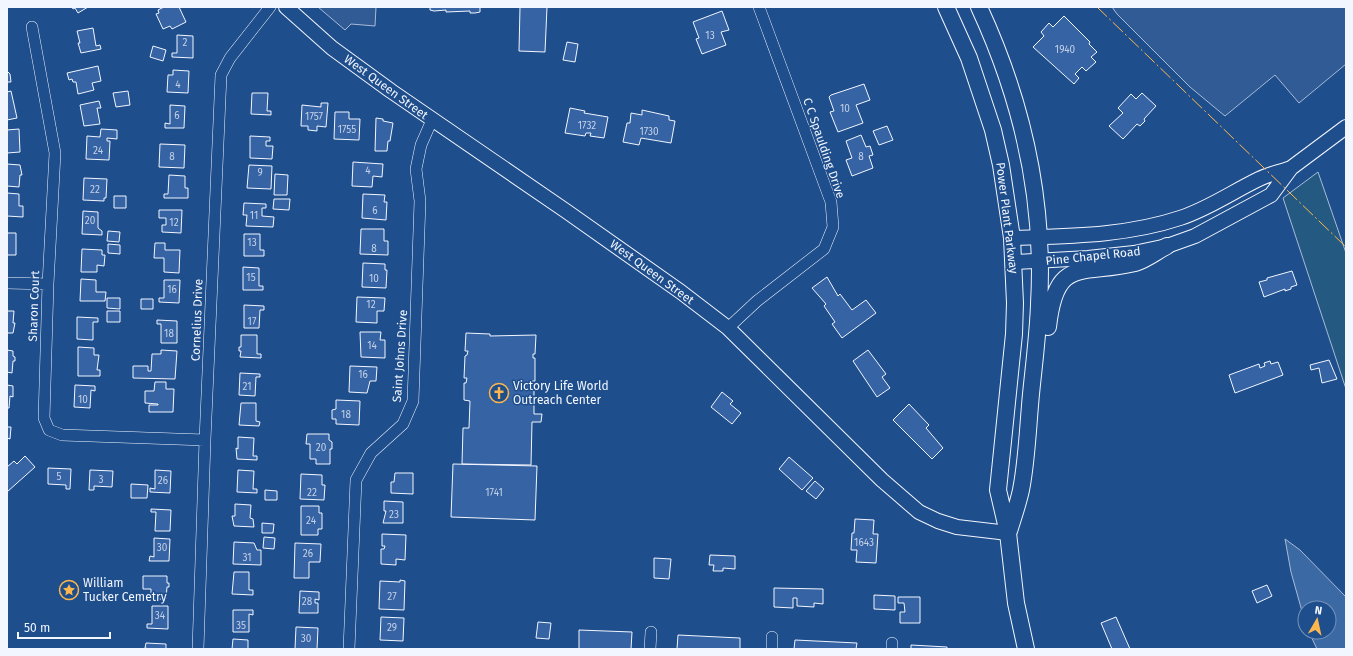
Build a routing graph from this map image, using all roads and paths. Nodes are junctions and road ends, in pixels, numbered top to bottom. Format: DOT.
graph roads {
  1 [pos="270,7"];
  2 [pos="286,7"];
  3 [pos="759,7"];
  4 [pos="946,7"];
  5 [pos="979,7"];
  6 [pos="32,27"];
  7 [pos="432,120"];
  8 [pos="1346,127"];
  9 [pos="1290,168"];
  10 [pos="1038,237"];
  11 [pos="1012,238"];
  12 [pos="1167,246"];
  13 [pos="1039,261"];
  14 [pos="1014,262"];
  15 [pos="7,283"];
  16 [pos="48,284"];
  17 [pos="728,328"];
  18 [pos="1030,408"];
  19 [pos="205,440"];
  20 [pos="1008,533"];
  21 [pos="651,632"];
  22 [pos="772,637"];
  23 [pos="198,649"];
  24 [pos="349,649"];
  25 [pos="650,649"];
  26 [pos="772,649"];
  27 [pos="1026,649"];
  1 -- 19 [label="street, Cornelius Drive"];
  2 -- 7 [label="street, West Queen Street"];
  3 -- 17 [label="street, C C Spaulding Drive"];
  4 -- 11 [label="main road, Power Plant Parkway"];
  5 -- 10 [label="main road, Power Plant Parkway"];
  6 -- 16 [label="street, Sharon Court"];
  7 -- 17 [label="street, West Queen Street"];
  7 -- 24 [label="street, Saint Johns Drive"];
  8 -- 9 [label="street, Pine Chapel Road"];
  9 -- 10 [label="street, Pine Chapel Road"];
  9 -- 12 [label="street, Pine Chapel Road"];
  10 -- 11 [label="street, Pine Chapel Road"];
  10 -- 13 [label="main road, Power Plant Parkway"];
  11 -- 14 [label="main road, Power Plant Parkway"];
  12 -- 13 [label="street, Pine Chapel Road"];
  12 -- 18 [label="main road"];
  13 -- 14 [label="street, Pine Chapel Road"];
  13 -- 18 [label="main road, Power Plant Parkway"];
  14 -- 20 [label="main road, Power Plant Parkway"];
  15 -- 16 [label="street"];
  16 -- 19 [label="street, Sharon Court"];
  17 -- 20 [label="street, West Queen Street"];
  18 -- 20 [label="main road, Power Plant Parkway"];
  19 -- 23 [label="street, Cornelius Drive"];
  20 -- 27 [label="main road, Power Plant Parkway"];
  21 -- 25 [label="street"];
  22 -- 26 [label="street"];
}
